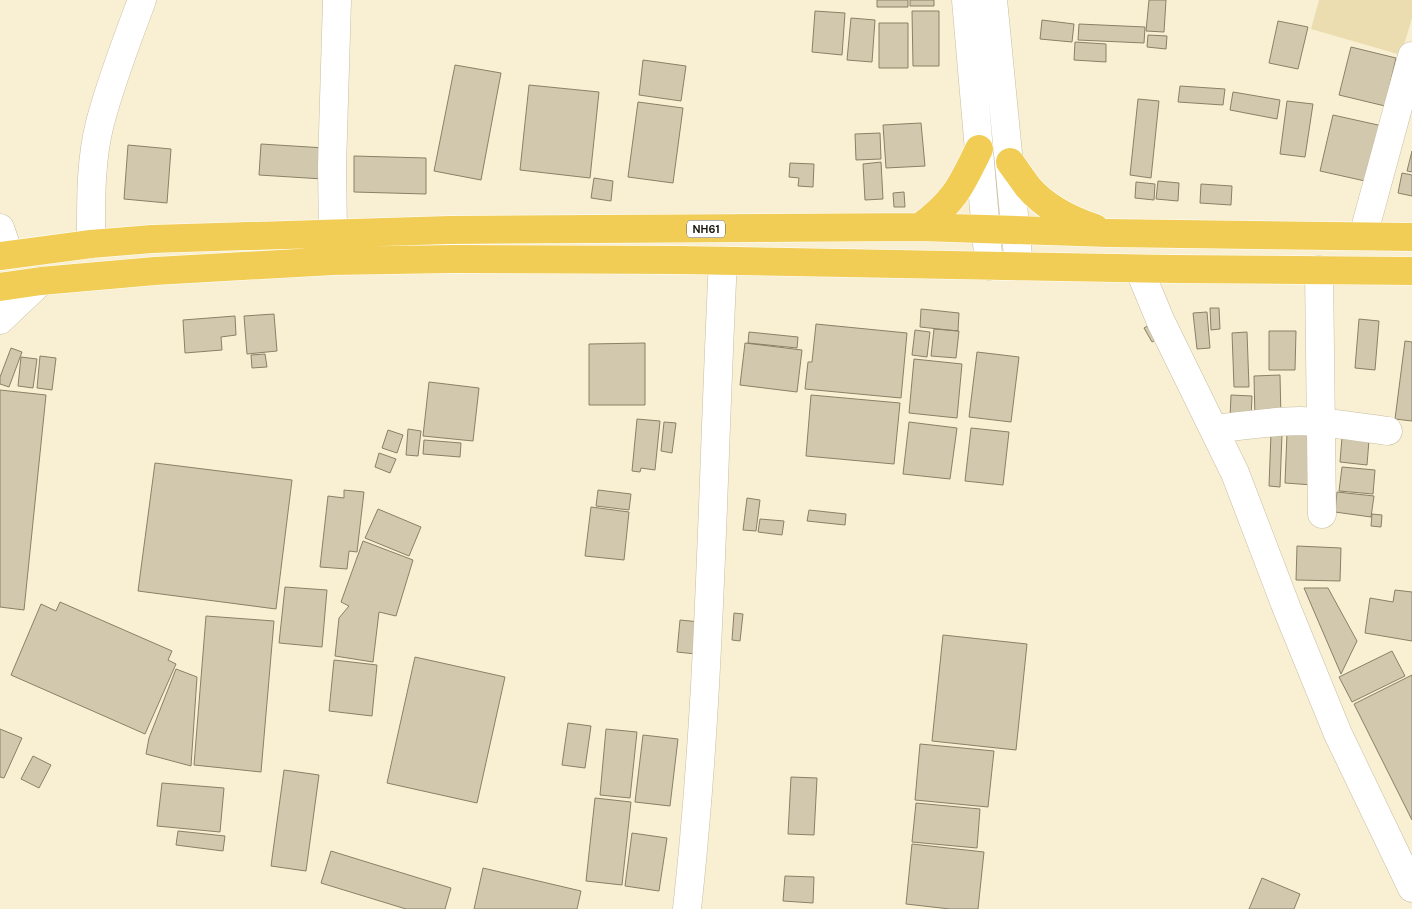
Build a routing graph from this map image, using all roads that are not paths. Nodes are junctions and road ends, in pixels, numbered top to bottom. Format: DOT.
graph roads {
  1 [pos="142,0"];
  2 [pos="337,0"];
  3 [pos="966,0"];
  4 [pos="993,0"];
  5 [pos="1412,56"];
  6 [pos="979,149"];
  7 [pos="1010,162"];
  8 [pos="920,226"];
  9 [pos="0,228"];
  10 [pos="986,228"];
  11 [pos="680,229"];
  12 [pos="1017,231"];
  13 [pos="333,233"];
  14 [pos="1108,233"];
  15 [pos="1363,236"];
  16 [pos="1412,237"];
  17 [pos="91,244"];
  18 [pos="60,248"];
  19 [pos="5,255"];
  20 [pos="680,260"];
  21 [pos="723,261"];
  22 [pos="989,266"];
  23 [pos="1019,266"];
  24 [pos="1139,269"];
  25 [pos="1319,270"];
  26 [pos="1412,271"];
  27 [pos="52,280"];
  28 [pos="0,287"];
  29 [pos="0,320"];
  30 [pos="1321,422"];
  31 [pos="1214,429"];
  32 [pos="1388,431"];
  33 [pos="1322,514"];
  34 [pos="1412,888"];
  35 [pos="687,909"];
  1 -- 17 [label="street"];
  2 -- 13 [label="street"];
  3 -- 6 [label="street"];
  4 -- 7 [label="street"];
  5 -- 15 [label="street"];
  6 -- 8 [label="highway"];
  6 -- 10 [label="street"];
  7 -- 12 [label="street"];
  7 -- 14 [label="highway"];
  8 -- 10 [label="highway, NH61"];
  8 -- 11 [label="highway, NH61"];
  9 -- 19 [label="street"];
  10 -- 12 [label="highway, NH61"];
  10 -- 22 [label="street"];
  11 -- 13 [label="highway, NH61"];
  11 -- 20 [label="highway"];
  12 -- 14 [label="highway, NH61"];
  12 -- 23 [label="street"];
  13 -- 17 [label="highway, NH61"];
  14 -- 15 [label="highway, NH61"];
  15 -- 16 [label="highway, NH61"];
  17 -- 18 [label="highway, NH61"];
  18 -- 19 [label="highway, NH61"];
  18 -- 27 [label="highway"];
  20 -- 21 [label="highway"];
  20 -- 27 [label="highway"];
  21 -- 22 [label="highway"];
  21 -- 35 [label="street"];
  22 -- 23 [label="highway"];
  23 -- 24 [label="highway"];
  24 -- 25 [label="highway"];
  24 -- 31 [label="street"];
  25 -- 26 [label="highway"];
  25 -- 30 [label="street"];
  27 -- 28 [label="highway"];
  27 -- 29 [label="street"];
  30 -- 31 [label="street"];
  30 -- 32 [label="street"];
  30 -- 33 [label="street"];
  31 -- 34 [label="street"];
}
